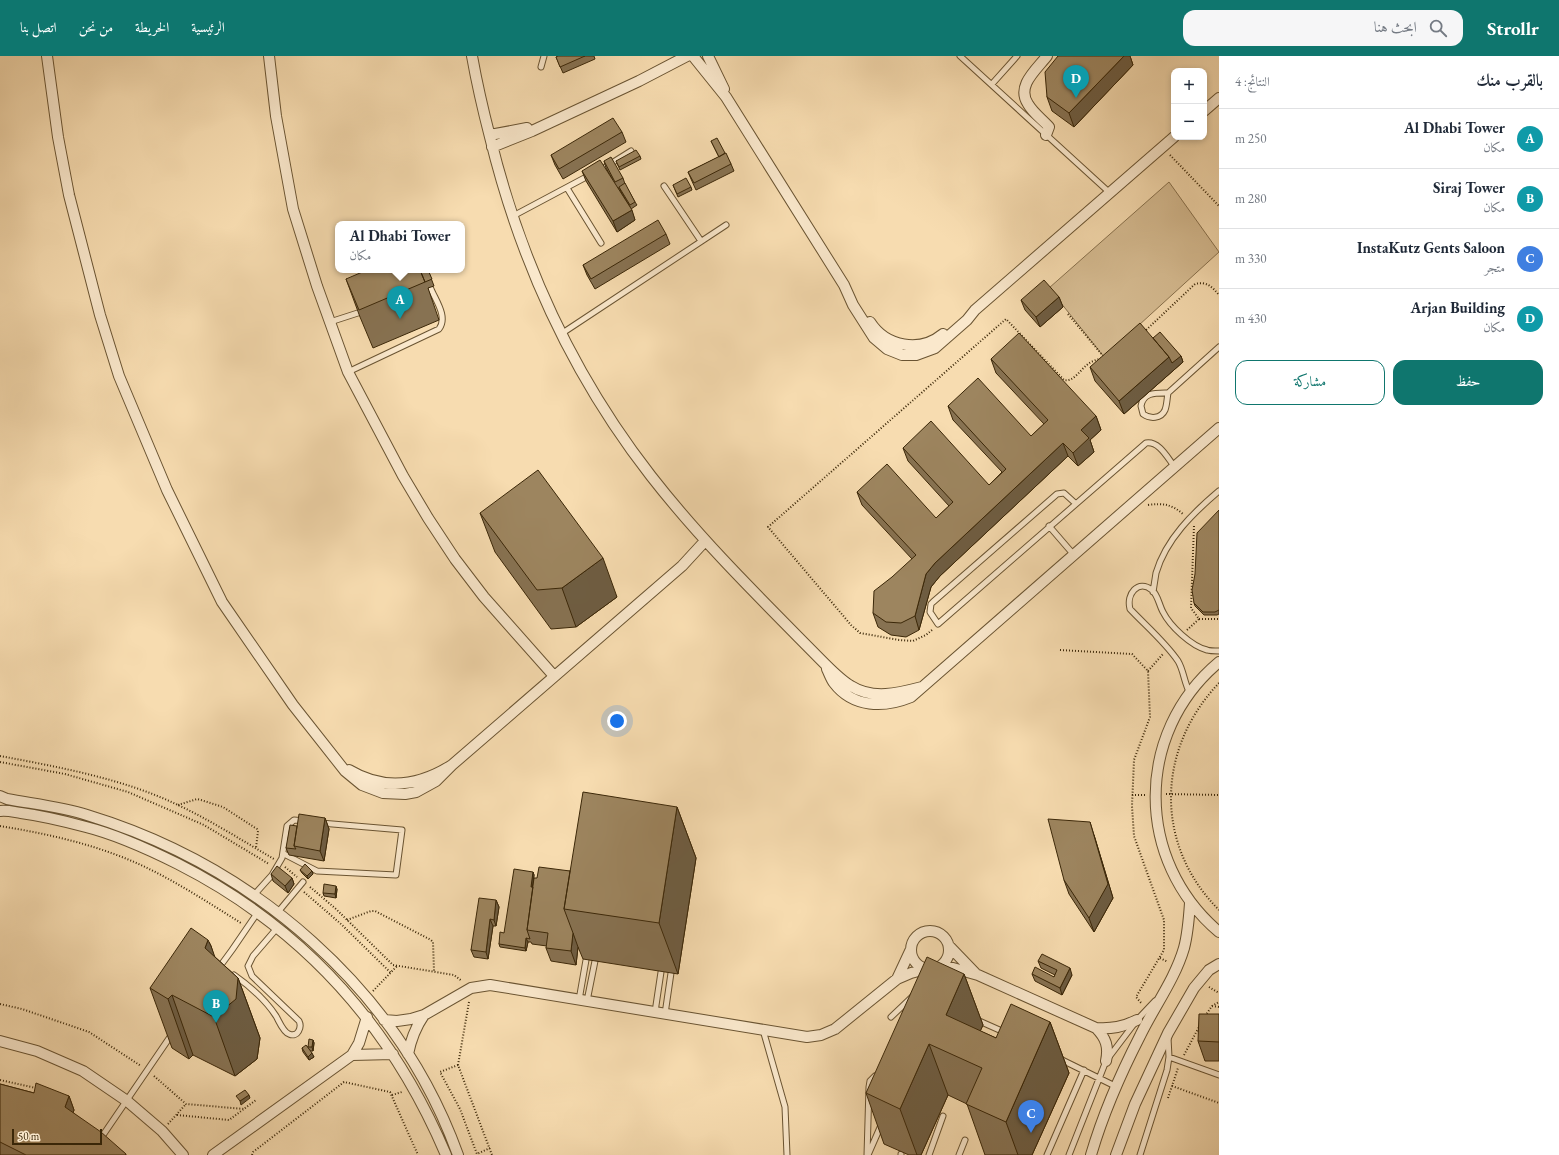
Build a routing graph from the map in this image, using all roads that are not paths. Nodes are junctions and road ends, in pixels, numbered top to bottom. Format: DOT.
graph roads {
  1 [pos="47,56"];
  2 [pos="269,56"];
  3 [pos="472,56"];
  4 [pos="544,56"];
  5 [pos="687,56"];
  6 [pos="693,56"];
  7 [pos="708,56"];
  8 [pos="960,56"];
  9 [pos="1016,56"];
  10 [pos="1047,56"];
  11 [pos="542,67"];
  12 [pos="992,84"];
  13 [pos="726,97"];
  14 [pos="1219,98"];
  15 [pos="1207,108"];
  16 [pos="537,128"];
  17 [pos="1046,135"];
  18 [pos="490,136"];
  19 [pos="1171,140"];
  20 [pos="492,147"];
  21 [pos="631,152"];
  22 [pos="664,186"];
  23 [pos="567,188"];
  24 [pos="1110,193"];
  25 [pos="513,216"];
  26 [pos="726,225"];
  27 [pos="702,241"];
  28 [pos="601,243"];
  29 [pos="431,289"];
  30 [pos="371,309"];
  31 [pos="330,322"];
  32 [pos="561,334"];
  33 [pos="1219,347"];
  34 [pos="348,372"];
  35 [pos="1168,393"];
  36 [pos="1219,428"];
  37 [pos="1174,466"];
  38 [pos="1219,491"];
  39 [pos="1075,504"];
  40 [pos="1050,526"];
  41 [pos="708,544"];
  42 [pos="1074,554"];
  43 [pos="1154,592"];
  44 [pos="1219,651"];
  45 [pos="1219,662"];
  46 [pos="554,676"];
  47 [pos="1190,693"];
  48 [pos="0,796"];
  49 [pos="0,811"];
  50 [pos="284,854"];
  51 [pos="303,882"];
  52 [pos="254,895"];
  53 [pos="1190,903"];
  54 [pos="258,912"];
  55 [pos="278,912"];
  56 [pos="278,927"];
  57 [pos="1219,932"];
  58 [pos="949,946"];
  59 [pos="911,948"];
  60 [pos="586,960"];
  61 [pos="594,961"];
  62 [pos="1219,964"];
  63 [pos="219,966"];
  64 [pos="940,967"];
  65 [pos="926,969"];
  66 [pos="215,972"];
  67 [pos="661,972"];
  68 [pos="671,973"];
  69 [pos="978,975"];
  70 [pos="897,980"];
  71 [pos="916,995"];
  72 [pos="1162,995"];
  73 [pos="583,1000"];
  74 [pos="660,1013"];
  75 [pos="424,1015"];
  76 [pos="367,1017"];
  77 [pos="891,1017"];
  78 [pos="972,1017"];
  79 [pos="384,1020"];
  80 [pos="1137,1020"];
  81 [pos="176,1028"];
  82 [pos="1096,1028"];
  83 [pos="763,1030"];
  84 [pos="1168,1033"];
  85 [pos="1007,1034"];
  86 [pos="0,1041"];
  87 [pos="394,1054"];
  88 [pos="408,1054"];
  89 [pos="352,1055"];
  90 [pos="1056,1057"];
  91 [pos="1169,1057"];
  92 [pos="1106,1061"];
  93 [pos="1084,1070"];
  94 [pos="880,1074"];
  95 [pos="1219,1075"];
  96 [pos="1099,1078"];
  97 [pos="1117,1087"];
  98 [pos="127,1101"];
  99 [pos="885,1115"];
  100 [pos="943,1116"];
  101 [pos="965,1140"];
  102 [pos="99,1141"];
  103 [pos="183,1155"];
  104 [pos="213,1155"];
  105 [pos="446,1155"];
  106 [pos="458,1155"];
  107 [pos="786,1155"];
  108 [pos="868,1155"];
  109 [pos="929,1155"];
  110 [pos="960,1155"];
  111 [pos="1047,1155"];
  112 [pos="1068,1155"];
  113 [pos="1092,1155"];
  114 [pos="1116,1155"];
  115 [pos="1140,1155"];
  1 -- 46 [label="street"];
  2 -- 31 [label="street"];
  3 -- 18 [label="street"];
  4 -- 11 [label="lane"];
  5 -- 16 [label="street"];
  6 -- 13 [label="street"];
  7 -- 13 [label="street"];
  8 -- 12 [label="lane"];
  9 -- 12 [label="lane"];
  10 -- 17 [label="street"];
  12 -- 17 [label="lane"];
  13 -- 24 [label="street"];
  14 -- 15 [label="street"];
  16 -- 18 [label="street"];
  16 -- 20 [label="street"];
  17 -- 24 [label="lane"];
  18 -- 20 [label="street"];
  19 -- 24 [label="street"];
  20 -- 25 [label="street"];
  21 -- 23 [label="lane"];
  22 -- 27 [label="lane"];
  23 -- 25 [label="lane"];
  23 -- 28 [label="lane"];
  25 -- 32 [label="street"];
  26 -- 27 [label="lane"];
  27 -- 32 [label="lane"];
  29 -- 34 [label="lane"];
  30 -- 31 [label="lane"];
  31 -- 34 [label="street"];
  32 -- 41 [label="street"];
  33 -- 35 [label="lane"];
  34 -- 46 [label="street"];
  35 -- 35 [label="lane"];
  36 -- 37 [label="street"];
  37 -- 39 [label="lane"];
  37 -- 42 [label="street"];
  38 -- 43 [label="lane"];
  39 -- 40 [label="lane"];
  39 -- 40 [label="lane"];
  40 -- 42 [label="lane"];
  41 -- 42 [label="street"];
  41 -- 46 [label="street"];
  43 -- 44 [label="lane"];
  43 -- 47 [label="lane"];
  45 -- 47 [label="street"];
  47 -- 53 [label="street"];
  48 -- 52 [label="street"];
  49 -- 54 [label="street"];
  50 -- 50 [label="lane"];
  50 -- 52 [label="lane"];
  51 -- 55 [label="lane"];
  52 -- 55 [label="street"];
  53 -- 57 [label="street"];
  53 -- 72 [label="street"];
  54 -- 56 [label="street"];
  54 -- 63 [label="lane"];
  55 -- 79 [label="street"];
  56 -- 63 [label="lane"];
  56 -- 76 [label="street"];
  58 -- 59 [label="street"];
  58 -- 64 [label="street"];
  58 -- 69 [label="street"];
  59 -- 65 [label="street"];
  59 -- 70 [label="street"];
  60 -- 73 [label="lane"];
  61 -- 73 [label="lane"];
  62 -- 84 [label="street"];
  63 -- 66 [label="lane"];
  64 -- 65 [label="street"];
  64 -- 69 [label="street"];
  65 -- 70 [label="street"];
  67 -- 74 [label="lane"];
  68 -- 74 [label="lane"];
  69 -- 82 [label="street"];
  70 -- 83 [label="street"];
  71 -- 77 [label="lane"];
  72 -- 80 [label="lane"];
  72 -- 97 [label="street"];
  73 -- 74 [label="street"];
  73 -- 75 [label="street"];
  74 -- 83 [label="street"];
  75 -- 79 [label="street"];
  75 -- 88 [label="street"];
  76 -- 87 [label="street"];
  76 -- 89 [label="street"];
  78 -- 85 [label="lane"];
  79 -- 88 [label="street"];
  80 -- 82 [label="street"];
  80 -- 92 [label="lane"];
  81 -- 98 [label="lane"];
  82 -- 92 [label="street"];
  83 -- 107 [label="lane"];
  84 -- 91 [label="lane"];
  84 -- 114 [label="street"];
  86 -- 98 [label="street"];
  87 -- 89 [label="street"];
  87 -- 105 [label="street"];
  88 -- 106 [label="street"];
  89 -- 104 [label="street"];
  90 -- 93 [label="lane"];
  91 -- 95 [label="lane"];
  91 -- 115 [label="lane"];
  92 -- 96 [label="lane"];
  93 -- 96 [label="lane"];
  93 -- 111 [label="lane"];
  94 -- 108 [label="lane"];
  96 -- 97 [label="lane"];
  96 -- 112 [label="lane"];
  97 -- 113 [label="street"];
  98 -- 102 [label="lane"];
  98 -- 103 [label="street"];
  99 -- 108 [label="lane"];
  100 -- 109 [label="lane"];
  101 -- 110 [label="lane"];
}
